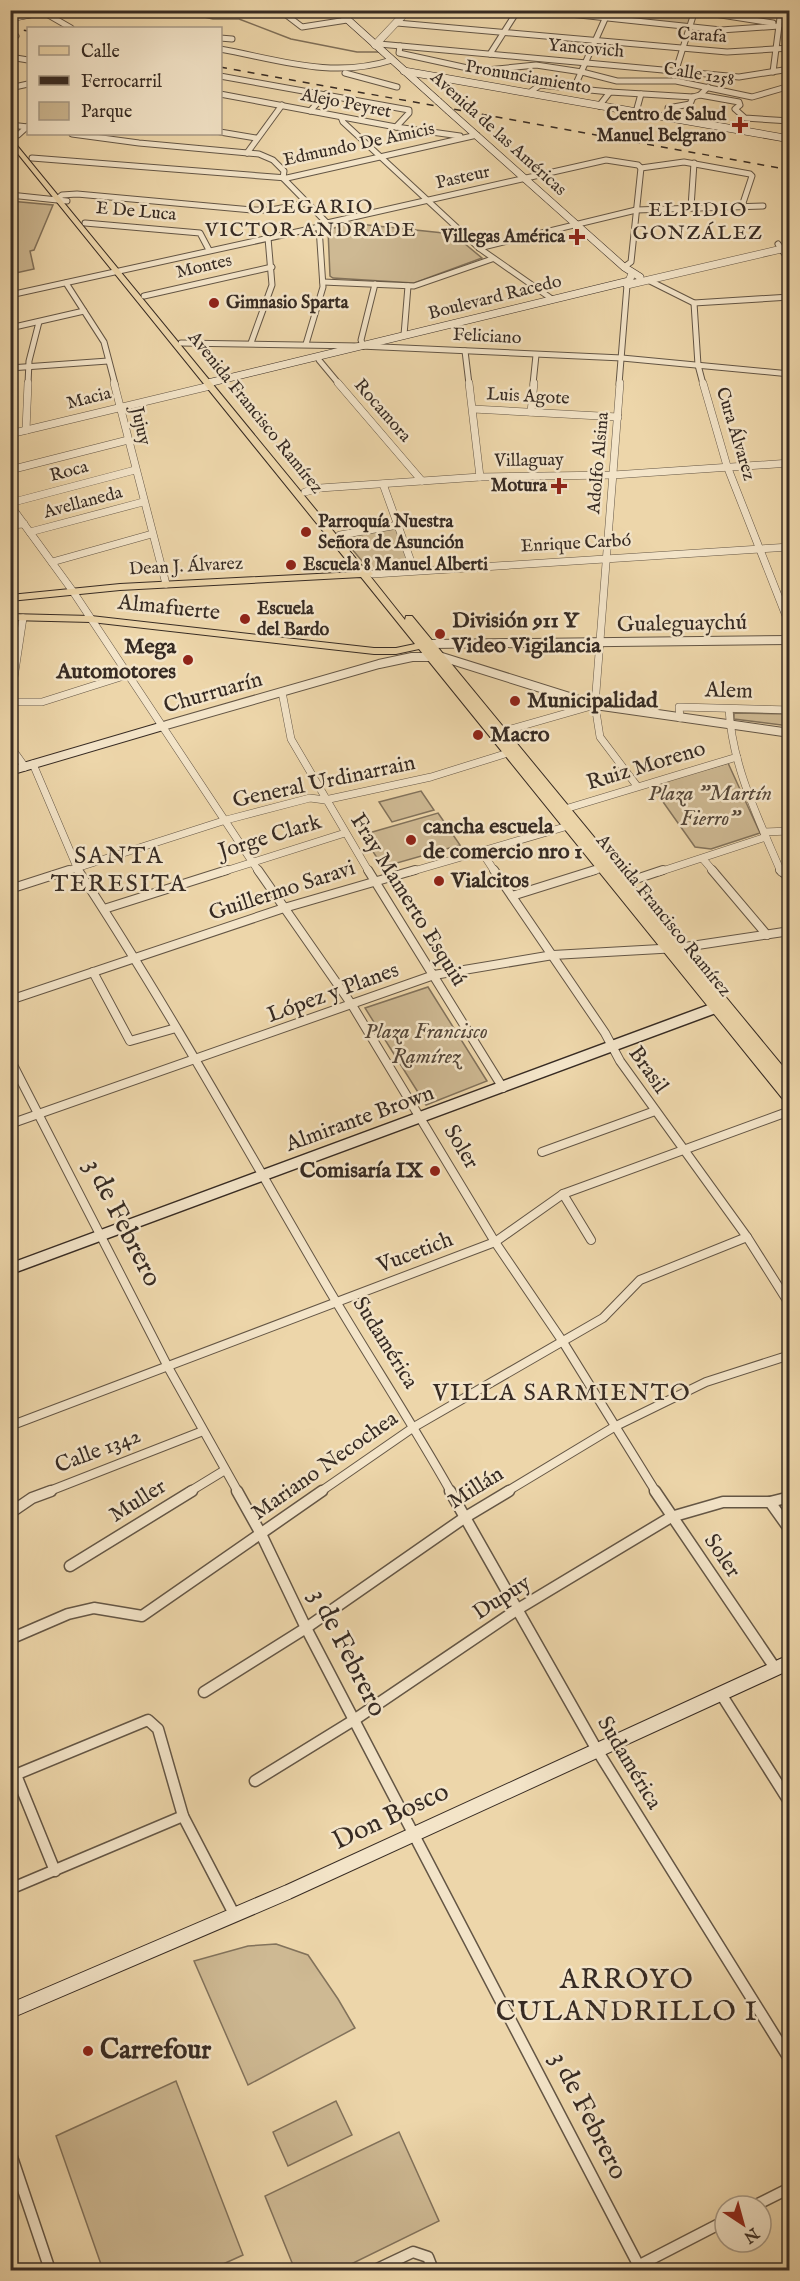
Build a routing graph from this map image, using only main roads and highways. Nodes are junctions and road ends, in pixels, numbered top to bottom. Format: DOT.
graph roads {
  1 [pos="52,10"];
  2 [pos="408,10"];
  3 [pos="339,12"];
  4 [pos="10,18"];
  5 [pos="377,45"];
  6 [pos="406,73"];
  7 [pos="432,79"];
  8 [pos="417,82"];
  9 [pos="12,136"];
  10 [pos="789,141"];
  11 [pos="62,198"];
  12 [pos="789,242"];
  13 [pos="783,246"];
  14 [pos="119,271"];
  15 [pos="632,279"];
  16 [pos="648,280"];
  17 [pos="213,383"];
  18 [pos="368,574"];
  19 [pos="10,598"];
  20 [pos="10,617"];
  21 [pos="789,640"];
  22 [pos="426,645"];
  23 [pos="374,651"];
  24 [pos="428,656"];
  25 [pos="442,657"];
  26 [pos="379,664"];
  27 [pos="497,733"];
  28 [pos="789,733"];
  29 [pos="10,771"];
  30 [pos="621,884"];
  31 [pos="718,1007"];
  32 [pos="789,1084"];
  33 [pos="789,1100"];
  34 [pos="10,1269"];
  35 [pos="785,1666"];
  36 [pos="10,2011"];
  1 -- 4 [label="main road"];
  2 -- 5 [label="main road"];
  3 -- 5 [label="main road, Avenida de las Américas"];
  5 -- 6 [label="main road, Avenida de las Américas"];
  6 -- 7 [label="main road, Pronunciamiento"];
  6 -- 8 [label="main road, Avenida de las Américas"];
  6 -- 10 [label="main road, Pronunciamiento"];
  7 -- 8 [label="main road"];
  7 -- 10 [label="main road, Pronunciamiento"];
  8 -- 15 [label="main road, Avenida de las Américas, bridge"];
  9 -- 11 [label="main road, Avenida Francisco Ramírez"];
  9 -- 11 [label="main road, Avenida Francisco Ramírez"];
  11 -- 14 [label="main road, Avenida Francisco Ramírez"];
  11 -- 14 [label="main road, Avenida Francisco Ramírez"];
  12 -- 13 [label="main road, Boulevard Racedo"];
  13 -- 15 [label="main road, Boulevard Racedo"];
  13 -- 16 [label="main road, Boulevard Racedo"];
  14 -- 17 [label="main road, Avenida Francisco Ramírez"];
  14 -- 17 [label="main road, Avenida Francisco Ramírez"];
  15 -- 16 [label="main road"];
  15 -- 16 [label="main road, Boulevard Racedo"];
  15 -- 17 [label="main road, Boulevard Racedo"];
  15 -- 17 [label="main road, Boulevard Racedo"];
  17 -- 18 [label="main road, Avenida Francisco Ramírez"];
  17 -- 18 [label="main road, Avenida Francisco Ramírez"];
  18 -- 19 [label="main road, Dean J. Álvarez"];
  18 -- 22 [label="main road, Avenida Francisco Ramírez"];
  20 -- 23 [label="main road, Almafuerte"];
  21 -- 22 [label="main road, Gualeguaychú"];
  22 -- 23 [label="main road, Almafuerte"];
  22 -- 24 [label="main road, Avenida Francisco Ramírez"];
  22 -- 25 [label="main road, Avenida Francisco Ramírez"];
  23 -- 26 [label="main road"];
  24 -- 25 [label="main road, Churruarín"];
  24 -- 26 [label="main road, Churruarín"];
  24 -- 27 [label="main road, Avenida Francisco Ramírez"];
  25 -- 27 [label="main road, Avenida Francisco Ramírez"];
  25 -- 28 [label="main road, Churruarín"];
  26 -- 29 [label="main road, Churruarín"];
  27 -- 30 [label="main road, Avenida Francisco Ramírez"];
  27 -- 30 [label="main road, Avenida Francisco Ramírez"];
  30 -- 31 [label="main road, Avenida Francisco Ramírez"];
  31 -- 32 [label="main road, Avenida Francisco Ramírez"];
  31 -- 33 [label="main road, Avenida Francisco Ramírez"];
  31 -- 34 [label="main road, Almirante Brown"];
  35 -- 36 [label="main road, Don Bosco"];
}
